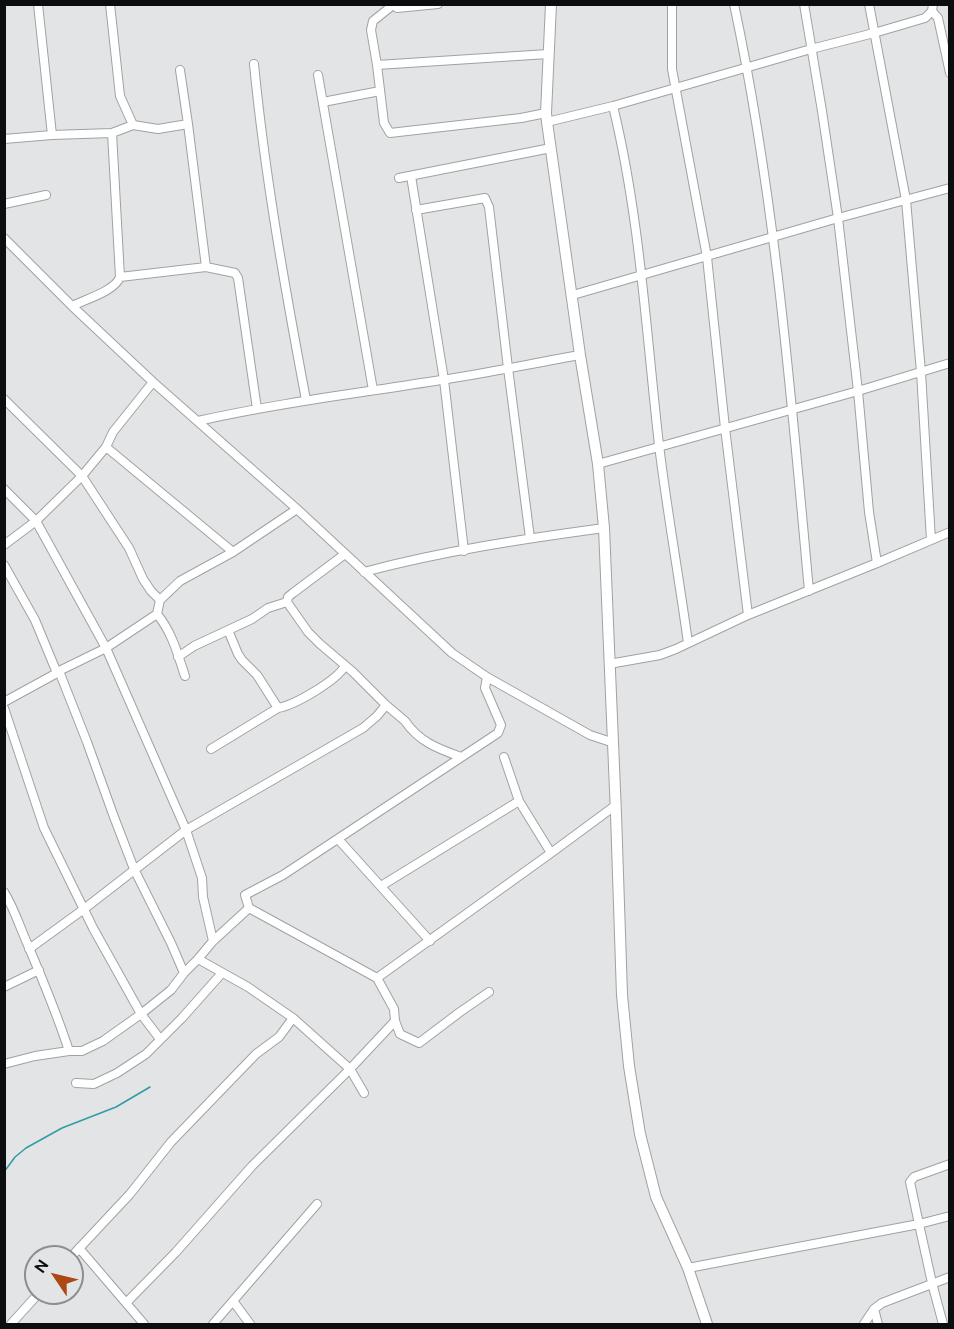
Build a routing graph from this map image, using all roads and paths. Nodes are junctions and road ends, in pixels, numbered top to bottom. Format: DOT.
graph roads {
  1 [pos="38,4"];
  2 [pos="110,4"];
  3 [pos="438,4"];
  4 [pos="551,4"];
  5 [pos="672,4"];
  6 [pos="734,4"];
  7 [pos="804,4"];
  8 [pos="869,4"];
  9 [pos="393,5"];
  10 [pos="932,8"];
  11 [pos="874,33"];
  12 [pos="811,49"];
  13 [pos="548,54"];
  14 [pos="254,64"];
  15 [pos="377,65"];
  16 [pos="747,68"];
  17 [pos="180,70"];
  18 [pos="950,73"];
  19 [pos="318,75"];
  20 [pos="676,87"];
  21 [pos="380,91"];
  22 [pos="323,102"];
  23 [pos="613,106"];
  24 [pos="547,118"];
  25 [pos="189,124"];
  26 [pos="133,125"];
  27 [pos="112,133"];
  28 [pos="52,135"];
  29 [pos="4,139"];
  30 [pos="550,148"];
  31 [pos="411,176"];
  32 [pos="399,178"];
  33 [pos="950,188"];
  34 [pos="46,195"];
  35 [pos="906,200"];
  36 [pos="4,204"];
  37 [pos="416,210"];
  38 [pos="838,218"];
  39 [pos="773,238"];
  40 [pos="6,243"];
  41 [pos="707,257"];
  42 [pos="206,267"];
  43 [pos="642,274"];
  44 [pos="120,277"];
  45 [pos="573,295"];
  46 [pos="72,306"];
  47 [pos="580,355"];
  48 [pos="950,363"];
  49 [pos="508,368"];
  50 [pos="921,372"];
  51 [pos="444,380"];
  52 [pos="153,382"];
  53 [pos="373,390"];
  54 [pos="858,391"];
  55 [pos="4,399"];
  56 [pos="306,400"];
  57 [pos="256,409"];
  58 [pos="792,410"];
  59 [pos="198,421"];
  60 [pos="726,428"];
  61 [pos="659,446"];
  62 [pos="106,447"];
  63 [pos="598,464"];
  64 [pos="82,476"];
  65 [pos="4,489"];
  66 [pos="297,509"];
  67 [pos="36,521"];
  68 [pos="604,528"];
  69 [pos="950,532"];
  70 [pos="530,538"];
  71 [pos="931,540"];
  72 [pos="4,545"];
  73 [pos="464,550"];
  74 [pos="233,552"];
  75 [pos="345,555"];
  76 [pos="877,563"];
  77 [pos="4,565"];
  78 [pos="364,572"];
  79 [pos="809,591"];
  80 [pos="160,600"];
  81 [pos="287,602"];
  82 [pos="157,614"];
  83 [pos="748,615"];
  84 [pos="228,630"];
  85 [pos="688,643"];
  86 [pos="106,648"];
  87 [pos="178,657"];
  88 [pos="609,664"];
  89 [pos="345,666"];
  90 [pos="58,672"];
  91 [pos="185,676"];
  92 [pos="487,677"];
  93 [pos="4,702"];
  94 [pos="386,705"];
  95 [pos="4,708"];
  96 [pos="278,708"];
  97 [pos="614,743"];
  98 [pos="211,749"];
  99 [pos="461,757"];
  100 [pos="504,757"];
  101 [pos="519,801"];
  102 [pos="616,805"];
  103 [pos="186,830"];
  104 [pos="338,839"];
  105 [pos="552,853"];
  106 [pos="134,869"];
  107 [pos="381,886"];
  108 [pos="4,892"];
  109 [pos="249,908"];
  110 [pos="84,909"];
  111 [pos="213,941"];
  112 [pos="430,941"];
  113 [pos="30,949"];
  114 [pos="198,959"];
  115 [pos="39,970"];
  116 [pos="184,973"];
  117 [pos="222,973"];
  118 [pos="376,978"];
  119 [pos="4,987"];
  120 [pos="489,992"];
  121 [pos="141,1014"];
  122 [pos="293,1018"];
  123 [pos="395,1021"];
  124 [pos="160,1039"];
  125 [pos="69,1051"];
  126 [pos="4,1064"];
  127 [pos="350,1069"];
  128 [pos="76,1083"];
  129 [pos="364,1093"];
  130 [pos="950,1164"];
  131 [pos="317,1204"];
  132 [pos="950,1216"];
  133 [pos="918,1224"];
  134 [pos="82,1245"];
  135 [pos="84,1254"];
  136 [pos="688,1268"];
  137 [pos="950,1277"];
  138 [pos="932,1283"];
  139 [pos="232,1301"];
  140 [pos="126,1303"];
  141 [pos="29,1305"];
  142 [pos="874,1310"];
  143 [pos="13,1324"];
  144 [pos="144,1324"];
  145 [pos="213,1324"];
  146 [pos="250,1324"];
  147 [pos="707,1324"];
  148 [pos="864,1324"];
  149 [pos="878,1324"];
  150 [pos="943,1324"];
  1 -- 28 [label="street"];
  2 -- 26 [label="street"];
  3 -- 9 [label="street"];
  4 -- 13 [label="main road"];
  5 -- 20 [label="street"];
  6 -- 16 [label="street"];
  7 -- 12 [label="street"];
  8 -- 11 [label="street"];
  9 -- 15 [label="street"];
  10 -- 11 [label="street"];
  10 -- 18 [label="street"];
  11 -- 12 [label="street"];
  11 -- 35 [label="street"];
  12 -- 16 [label="street"];
  12 -- 38 [label="street"];
  13 -- 15 [label="street"];
  13 -- 24 [label="main road"];
  14 -- 56 [label="street"];
  15 -- 21 [label="street"];
  16 -- 20 [label="street"];
  16 -- 39 [label="street"];
  17 -- 25 [label="street"];
  19 -- 22 [label="street"];
  20 -- 23 [label="street"];
  20 -- 41 [label="street"];
  21 -- 22 [label="street"];
  21 -- 24 [label="street"];
  22 -- 53 [label="street"];
  23 -- 24 [label="street"];
  23 -- 43 [label="street"];
  24 -- 30 [label="main road"];
  25 -- 26 [label="street"];
  25 -- 42 [label="street"];
  26 -- 27 [label="street"];
  27 -- 28 [label="street"];
  27 -- 44 [label="street"];
  28 -- 29 [label="street"];
  30 -- 31 [label="street"];
  30 -- 45 [label="main road"];
  31 -- 32 [label="street"];
  31 -- 37 [label="street"];
  33 -- 35 [label="street"];
  34 -- 36 [label="street"];
  35 -- 38 [label="street"];
  35 -- 50 [label="street"];
  37 -- 49 [label="street"];
  37 -- 51 [label="street"];
  38 -- 39 [label="street"];
  38 -- 54 [label="street"];
  39 -- 41 [label="street"];
  39 -- 58 [label="street"];
  40 -- 46 [label="street"];
  41 -- 43 [label="street"];
  41 -- 60 [label="street"];
  42 -- 44 [label="street"];
  42 -- 57 [label="street"];
  43 -- 45 [label="street"];
  43 -- 61 [label="street"];
  44 -- 46 [label="street"];
  45 -- 47 [label="main road"];
  46 -- 52 [label="street"];
  47 -- 49 [label="street"];
  47 -- 63 [label="main road"];
  48 -- 50 [label="street"];
  49 -- 51 [label="street"];
  49 -- 70 [label="street"];
  50 -- 54 [label="street"];
  50 -- 71 [label="street"];
  51 -- 53 [label="street"];
  51 -- 73 [label="street"];
  52 -- 59 [label="street"];
  52 -- 62 [label="street"];
  53 -- 56 [label="street"];
  54 -- 58 [label="street"];
  54 -- 76 [label="street"];
  55 -- 64 [label="street"];
  56 -- 57 [label="street"];
  57 -- 59 [label="street"];
  58 -- 60 [label="street"];
  58 -- 79 [label="street"];
  59 -- 66 [label="street"];
  60 -- 61 [label="street"];
  60 -- 83 [label="street"];
  61 -- 63 [label="street"];
  61 -- 85 [label="street"];
  62 -- 64 [label="street"];
  62 -- 74 [label="street"];
  63 -- 68 [label="main road"];
  64 -- 67 [label="street"];
  64 -- 80 [label="street"];
  65 -- 67 [label="street"];
  66 -- 74 [label="street"];
  66 -- 75 [label="street"];
  67 -- 72 [label="street"];
  67 -- 86 [label="street"];
  68 -- 70 [label="street"];
  68 -- 88 [label="main road"];
  69 -- 71 [label="street"];
  70 -- 73 [label="street"];
  71 -- 76 [label="street"];
  73 -- 78 [label="street"];
  74 -- 80 [label="street"];
  75 -- 78 [label="street"];
  75 -- 81 [label="street"];
  76 -- 79 [label="street"];
  77 -- 90 [label="street"];
  78 -- 92 [label="street"];
  79 -- 83 [label="street"];
  80 -- 82 [label="street"];
  81 -- 84 [label="street"];
  81 -- 89 [label="street"];
  82 -- 86 [label="street"];
  82 -- 87 [label="street"];
  83 -- 85 [label="street"];
  84 -- 87 [label="street"];
  84 -- 96 [label="street"];
  85 -- 88 [label="street"];
  86 -- 90 [label="street"];
  86 -- 103 [label="street"];
  87 -- 91 [label="street"];
  88 -- 97 [label="main road"];
  89 -- 94 [label="street"];
  89 -- 96 [label="street"];
  90 -- 93 [label="street"];
  90 -- 106 [label="street"];
  92 -- 97 [label="street"];
  92 -- 99 [label="street"];
  94 -- 99 [label="street"];
  94 -- 103 [label="street"];
  95 -- 110 [label="street"];
  96 -- 98 [label="street"];
  97 -- 102 [label="main road"];
  99 -- 104 [label="street"];
  100 -- 101 [label="street"];
  101 -- 105 [label="street"];
  101 -- 107 [label="street"];
  102 -- 105 [label="street"];
  102 -- 136 [label="main road"];
  103 -- 106 [label="street"];
  103 -- 111 [label="street"];
  104 -- 107 [label="street"];
  104 -- 109 [label="street"];
  105 -- 112 [label="street"];
  106 -- 110 [label="street"];
  106 -- 116 [label="street"];
  107 -- 112 [label="street"];
  108 -- 113 [label="street"];
  109 -- 111 [label="street"];
  109 -- 118 [label="street"];
  110 -- 113 [label="street"];
  110 -- 121 [label="street"];
  111 -- 114 [label="street"];
  112 -- 118 [label="street"];
  113 -- 115 [label="street"];
  114 -- 116 [label="street"];
  114 -- 117 [label="street"];
  115 -- 119 [label="street"];
  115 -- 125 [label="street"];
  116 -- 121 [label="street"];
  117 -- 122 [label="street"];
  117 -- 124 [label="street"];
  118 -- 123 [label="street"];
  120 -- 123 [label="street"];
  121 -- 124 [label="street"];
  121 -- 125 [label="street"];
  122 -- 127 [label="street"];
  122 -- 134 [label="street"];
  123 -- 127 [label="street"];
  124 -- 128 [label="street"];
  125 -- 126 [label="street"];
  127 -- 129 [label="street"];
  127 -- 140 [label="street"];
  130 -- 133 [label="street"];
  131 -- 139 [label="street"];
  132 -- 133 [label="street"];
  133 -- 136 [label="street"];
  133 -- 138 [label="street"];
  135 -- 140 [label="street"];
  136 -- 147 [label="main road"];
  137 -- 138 [label="street"];
  138 -- 142 [label="street"];
  138 -- 150 [label="street"];
  139 -- 145 [label="street"];
  139 -- 146 [label="street"];
  140 -- 144 [label="street"];
  141 -- 143 [label="street"];
  142 -- 148 [label="street"];
  142 -- 149 [label="street"];
}
